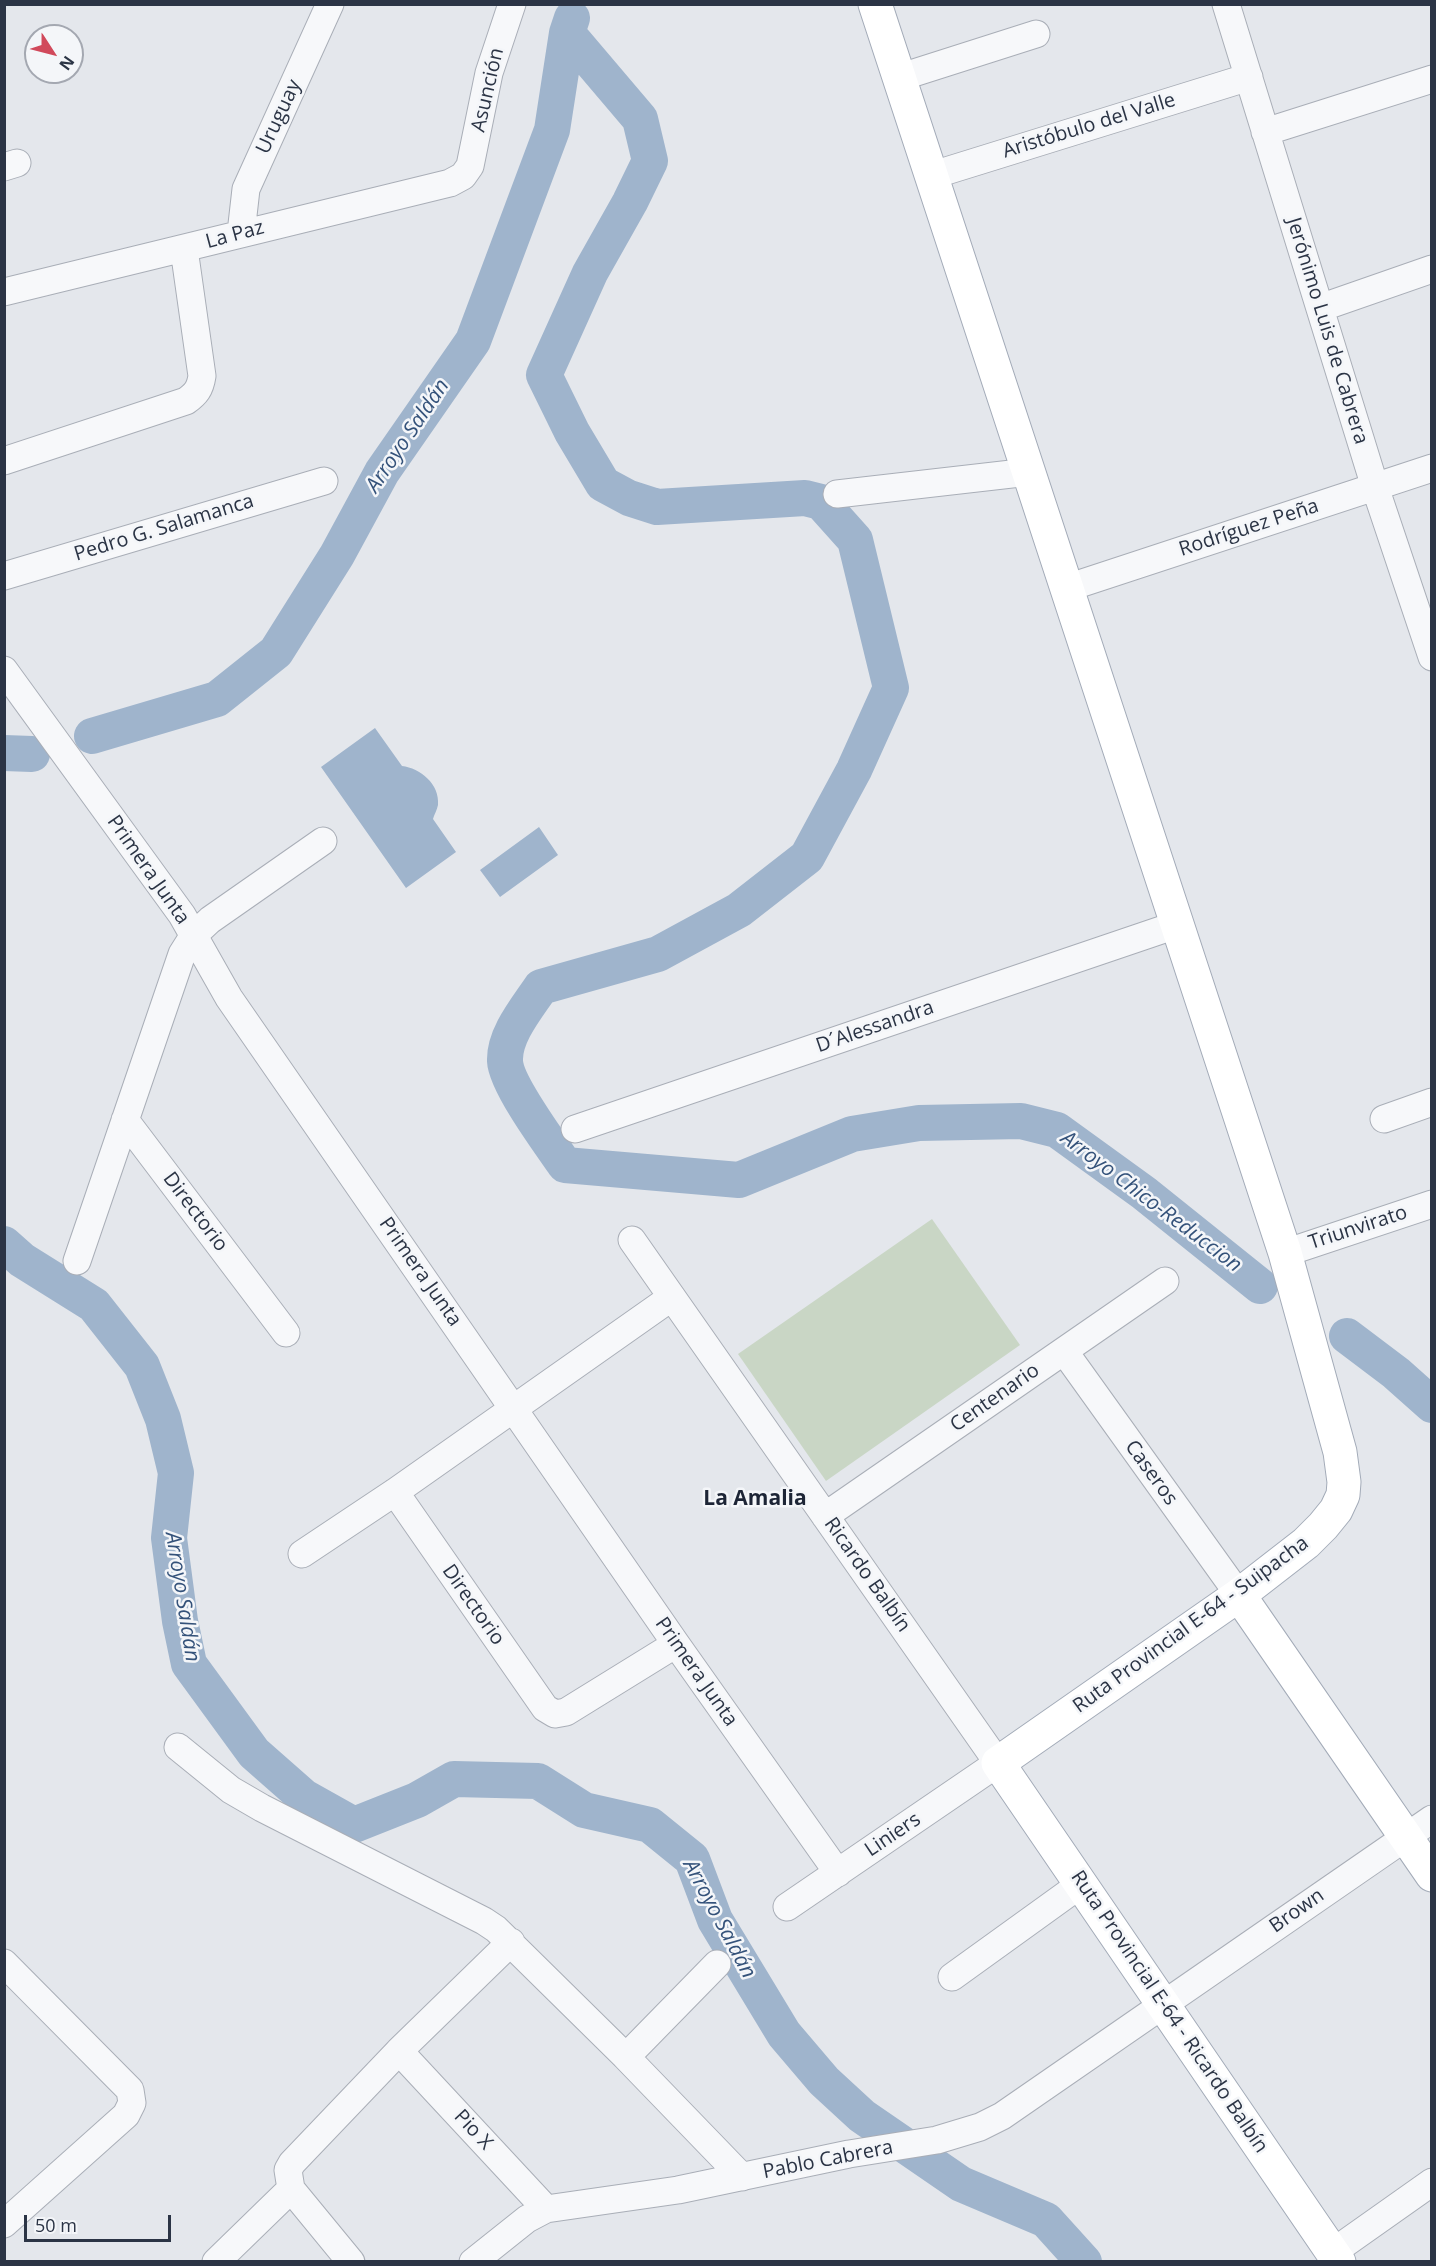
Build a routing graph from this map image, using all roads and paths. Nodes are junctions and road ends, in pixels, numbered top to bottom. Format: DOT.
graph roads {
  1 [pos="330,4"];
  2 [pos="513,4"];
  3 [pos="874,4"];
  4 [pos="1226,4"];
  5 [pos="1036,34"];
  6 [pos="1249,77"];
  7 [pos="898,78"];
  8 [pos="1431,79"];
  9 [pos="1265,132"];
  10 [pos="464,176"];
  11 [pos="930,176"];
  12 [pos="241,233"];
  13 [pos="184,249"];
  14 [pos="1431,269"];
  15 [pos="4,292"];
  16 [pos="1320,308"];
  17 [pos="4,461"];
  18 [pos="1431,468"];
  19 [pos="1029,472"];
  20 [pos="324,481"];
  21 [pos="1375,486"];
  22 [pos="837,494"];
  23 [pos="4,576"];
  24 [pos="1067,588"];
  25 [pos="1431,657"];
  26 [pos="4,670"];
  27 [pos="323,841"];
  28 [pos="1176,925"];
  29 [pos="194,935"];
  30 [pos="1431,1102"];
  31 [pos="1384,1119"];
  32 [pos="125,1120"];
  33 [pos="575,1129"];
  34 [pos="1431,1204"];
  35 [pos="632,1239"];
  36 [pos="1285,1253"];
  37 [pos="77,1261"];
  38 [pos="1165,1281"];
  39 [pos="672,1297"];
  40 [pos="286,1334"];
  41 [pos="1064,1351"];
  42 [pos="514,1408"];
  43 [pos="395,1492"];
  44 [pos="825,1516"];
  45 [pos="302,1554"];
  46 [pos="1239,1594"];
  47 [pos="676,1644"];
  48 [pos="177,1747"];
  49 [pos="998,1763"];
  50 [pos="1418,1828"];
  51 [pos="838,1873"];
  52 [pos="1431,1875"];
  53 [pos="1081,1884"];
  54 [pos="787,1907"];
  55 [pos="510,1942"];
  56 [pos="4,1963"];
  57 [pos="717,1964"];
  58 [pos="952,1977"];
  59 [pos="1163,2004"];
  60 [pos="399,2052"];
  61 [pos="626,2057"];
  62 [pos="742,2177"];
  63 [pos="1431,2182"];
  64 [pos="291,2189"];
  65 [pos="546,2209"];
  66 [pos="4,2224"];
  67 [pos="1336,2257"];
  68 [pos="216,2262"];
  69 [pos="351,2262"];
  70 [pos="473,2262"];
  1 -- 12 [label="street, Uruguay"];
  2 -- 10 [label="street, Asunción"];
  3 -- 7 [label="main road, Ruta Provincial E-64 - Suipacha"];
  4 -- 6 [label="street, Jerónimo Luis de Cabrera"];
  5 -- 7 [label="street"];
  6 -- 9 [label="street, Jerónimo Luis de Cabrera"];
  6 -- 11 [label="street, Aristóbulo del Valle"];
  7 -- 11 [label="main road, Ruta Provincial E-64 - Suipacha"];
  8 -- 9 [label="street"];
  9 -- 16 [label="street, Jerónimo Luis de Cabrera"];
  10 -- 12 [label="street, La Paz"];
  11 -- 19 [label="main road, Ruta Provincial E-64 - Suipacha"];
  12 -- 13 [label="street, La Paz"];
  13 -- 15 [label="street, La Paz"];
  13 -- 17 [label="street"];
  14 -- 16 [label="street"];
  16 -- 21 [label="street, Jerónimo Luis de Cabrera"];
  18 -- 21 [label="street, Rodríguez Peña"];
  19 -- 22 [label="street"];
  19 -- 24 [label="main road, Ruta Provincial E-64 - Suipacha"];
  20 -- 23 [label="street, Pedro G. Salamanca"];
  21 -- 24 [label="street, Rodríguez Peña"];
  21 -- 25 [label="street, Jerónimo Luis de Cabrera"];
  24 -- 28 [label="main road, Ruta Provincial E-64 - Suipacha"];
  26 -- 29 [label="street, Primera Junta"];
  27 -- 29 [label="street"];
  28 -- 33 [label="street, D´Alessandra"];
  28 -- 36 [label="main road, Ruta Provincial E-64 - Suipacha"];
  29 -- 32 [label="street"];
  29 -- 42 [label="street, Primera Junta"];
  30 -- 31 [label="street"];
  32 -- 37 [label="street"];
  32 -- 40 [label="street, Directorio"];
  34 -- 36 [label="street, Triunvirato"];
  35 -- 39 [label="street, Ricardo Balbín"];
  36 -- 46 [label="main road, Ruta Provincial E-64 - Suipacha"];
  38 -- 41 [label="street, Centenario"];
  39 -- 42 [label="street"];
  39 -- 44 [label="street, Ricardo Balbín"];
  41 -- 44 [label="street, Centenario"];
  41 -- 46 [label="street, Caseros"];
  42 -- 43 [label="street"];
  42 -- 47 [label="street, Primera Junta"];
  43 -- 45 [label="street"];
  43 -- 47 [label="street, Directorio"];
  44 -- 49 [label="street, Ricardo Balbín"];
  46 -- 49 [label="main road, Ruta Provincial E-64 - Suipacha"];
  46 -- 50 [label="main road"];
  47 -- 51 [label="street, Primera Junta"];
  48 -- 55 [label="street"];
  49 -- 51 [label="street, Liniers"];
  49 -- 53 [label="main road, Ruta Provincial E-64 - Ricardo Balbín"];
  50 -- 52 [label="main road"];
  50 -- 59 [label="street, Brown"];
  51 -- 54 [label="street, Liniers"];
  53 -- 58 [label="street"];
  53 -- 59 [label="main road, Ruta Provincial E-64 - Ricardo Balbín"];
  55 -- 60 [label="street"];
  55 -- 61 [label="street"];
  56 -- 66 [label="street"];
  57 -- 61 [label="street"];
  59 -- 62 [label="street, Pablo Cabrera"];
  59 -- 67 [label="main road, Ruta Provincial E-64 - Ricardo Balbín"];
  60 -- 64 [label="street"];
  60 -- 65 [label="street, Pio X"];
  61 -- 62 [label="street"];
  62 -- 65 [label="street, Pablo Cabrera"];
  63 -- 67 [label="street"];
  64 -- 68 [label="street"];
  64 -- 69 [label="street"];
  65 -- 70 [label="street, Pablo Cabrera"];
}
